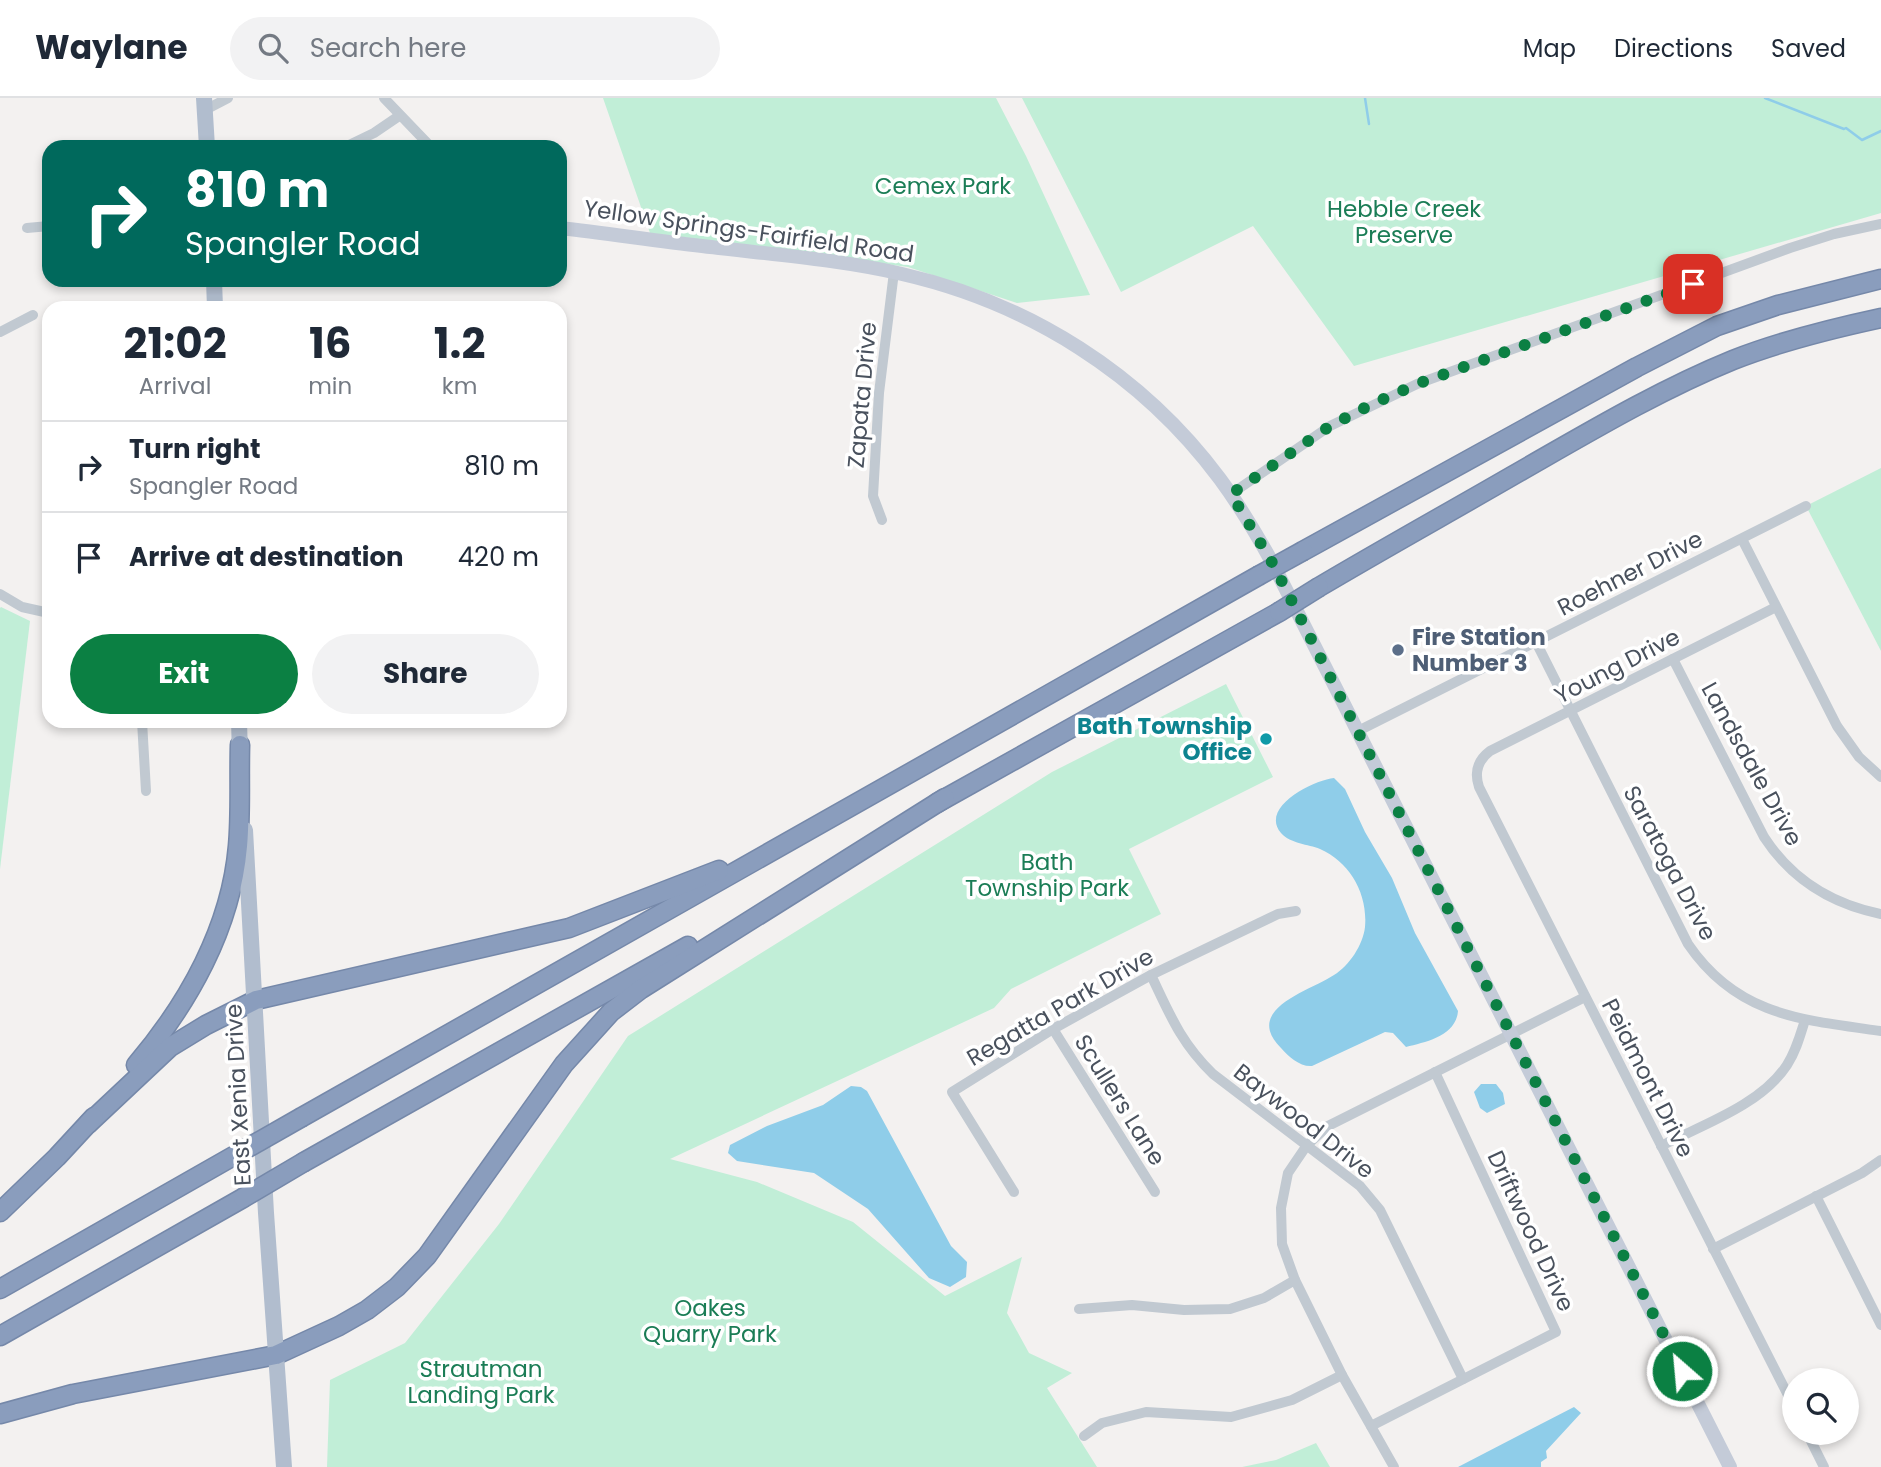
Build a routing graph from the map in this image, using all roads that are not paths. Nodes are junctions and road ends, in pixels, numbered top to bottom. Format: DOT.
graph roads {
  1 [pos="228,98"];
  2 [pos="384,98"];
  3 [pos="205,104"];
  4 [pos="399,116"];
  5 [pos="207,140"];
  6 [pos="360,140"];
  7 [pos="424,140"];
  8 [pos="1881,224"];
  9 [pos="42,227"];
  10 [pos="27,228"];
  11 [pos="567,229"];
  12 [pos="894,272"];
  13 [pos="1881,279"];
  14 [pos="33,315"];
  15 [pos="1881,318"];
  16 [pos="0,332"];
  17 [pos="1231,494"];
  18 [pos="1806,506"];
  19 [pos="881,520"];
  20 [pos="1742,538"];
  21 [pos="0,594"];
  22 [pos="1776,607"];
  23 [pos="42,611"];
  24 [pos="1536,642"];
  25 [pos="1673,659"];
  26 [pos="1570,711"];
  27 [pos="142,728"];
  28 [pos="239,728"];
  29 [pos="1358,731"];
  30 [pos="240,745"];
  31 [pos="1479,764"];
  32 [pos="1881,777"];
  33 [pos="146,791"];
  34 [pos="946,798"];
  35 [pos="823,821"];
  36 [pos="1296,911"];
  37 [pos="1881,914"];
  38 [pos="1151,975"];
  39 [pos="1586,997"];
  40 [pos="256,1000"];
  41 [pos="1805,1020"];
  42 [pos="1053,1030"];
  43 [pos="1881,1031"];
  44 [pos="1512,1034"];
  45 [pos="1435,1072"];
  46 [pos="88,1125"];
  47 [pos="1307,1145"];
  48 [pos="1661,1146"];
  49 [pos="1881,1160"];
  50 [pos="1014,1192"];
  51 [pos="1156,1192"];
  52 [pos="1816,1196"];
  53 [pos="0,1212"];
  54 [pos="1713,1249"];
  55 [pos="1295,1280"];
  56 [pos="0,1289"];
  57 [pos="1079,1309"];
  58 [pos="1881,1325"];
  59 [pos="0,1336"];
  60 [pos="276,1355"];
  61 [pos="1342,1375"];
  62 [pos="1463,1379"];
  63 [pos="1782,1384"];
  64 [pos="8,1412"];
  65 [pos="1371,1426"];
  66 [pos="1084,1436"];
  67 [pos="1813,1445"];
  68 [pos="284,1467"];
  69 [pos="1394,1467"];
  70 [pos="1730,1467"];
  71 [pos="1824,1467"];
  1 -- 3 [label="street"];
  2 -- 4 [label="street"];
  3 -- 5 [label="main road"];
  4 -- 6 [label="street"];
  4 -- 7 [label="street"];
  8 -- 17 [label="street"];
  9 -- 10 [label="street"];
  11 -- 12 [label="main road, Yellow Springs-Fairfield Road"];
  12 -- 17 [label="main road, Yellow Springs-Fairfield Road"];
  12 -- 19 [label="street, Zapata Drive"];
  13 -- 35 [label="highway, bridge"];
  14 -- 16 [label="street"];
  15 -- 34 [label="highway, bridge"];
  17 -- 29 [label="main road, Yellow Springs-Fairfield Road"];
  18 -- 20 [label="street, Roehner Drive"];
  20 -- 22 [label="street"];
  20 -- 24 [label="street, Roehner Drive"];
  21 -- 23 [label="street"];
  22 -- 25 [label="street, Young Drive"];
  22 -- 32 [label="street"];
  24 -- 26 [label="street, Saratoga Drive"];
  24 -- 29 [label="street, Roehner Drive"];
  25 -- 26 [label="street, Young Drive"];
  25 -- 37 [label="street, Landsdale Drive"];
  26 -- 31 [label="street, Young Drive"];
  26 -- 41 [label="street, Saratoga Drive"];
  27 -- 33 [label="street"];
  28 -- 30 [label="main road, East Xenia Drive"];
  29 -- 44 [label="main road, Yellow Springs-Fairfield Road"];
  30 -- 40 [label="main road, East Xenia Drive"];
  30 -- 46 [label="highway"];
  31 -- 39 [label="street, Peidmont Drive"];
  34 -- 59 [label="highway, bridge"];
  34 -- 60 [label="highway"];
  35 -- 40 [label="highway"];
  35 -- 56 [label="highway, bridge"];
  36 -- 38 [label="street, Regatta Park Drive"];
  38 -- 42 [label="street, Regatta Park Drive"];
  38 -- 47 [label="street, Baywood Drive"];
  39 -- 44 [label="street"];
  39 -- 48 [label="street, Peidmont Drive"];
  40 -- 46 [label="highway"];
  40 -- 60 [label="main road, East Xenia Drive"];
  41 -- 43 [label="street, Saratoga Drive"];
  41 -- 48 [label="street"];
  42 -- 50 [label="street, Regatta Park Drive"];
  42 -- 51 [label="street, Scullers Lane"];
  44 -- 45 [label="street"];
  44 -- 70 [label="main road, Yellow Springs-Fairfield Road"];
  45 -- 47 [label="street"];
  45 -- 62 [label="street, Driftwood Drive"];
  46 -- 53 [label="highway"];
  47 -- 55 [label="street"];
  47 -- 62 [label="street, Baywood Drive"];
  48 -- 54 [label="street, Peidmont Drive"];
  49 -- 52 [label="street"];
  52 -- 54 [label="street"];
  52 -- 58 [label="street"];
  54 -- 63 [label="street, Peidmont Drive"];
  55 -- 57 [label="street"];
  55 -- 61 [label="street"];
  60 -- 64 [label="highway"];
  60 -- 68 [label="main road, East Xenia Drive"];
  61 -- 65 [label="street"];
  61 -- 66 [label="street"];
  62 -- 65 [label="street, Driftwood Drive"];
  65 -- 69 [label="street"];
  67 -- 71 [label="street"];
}
